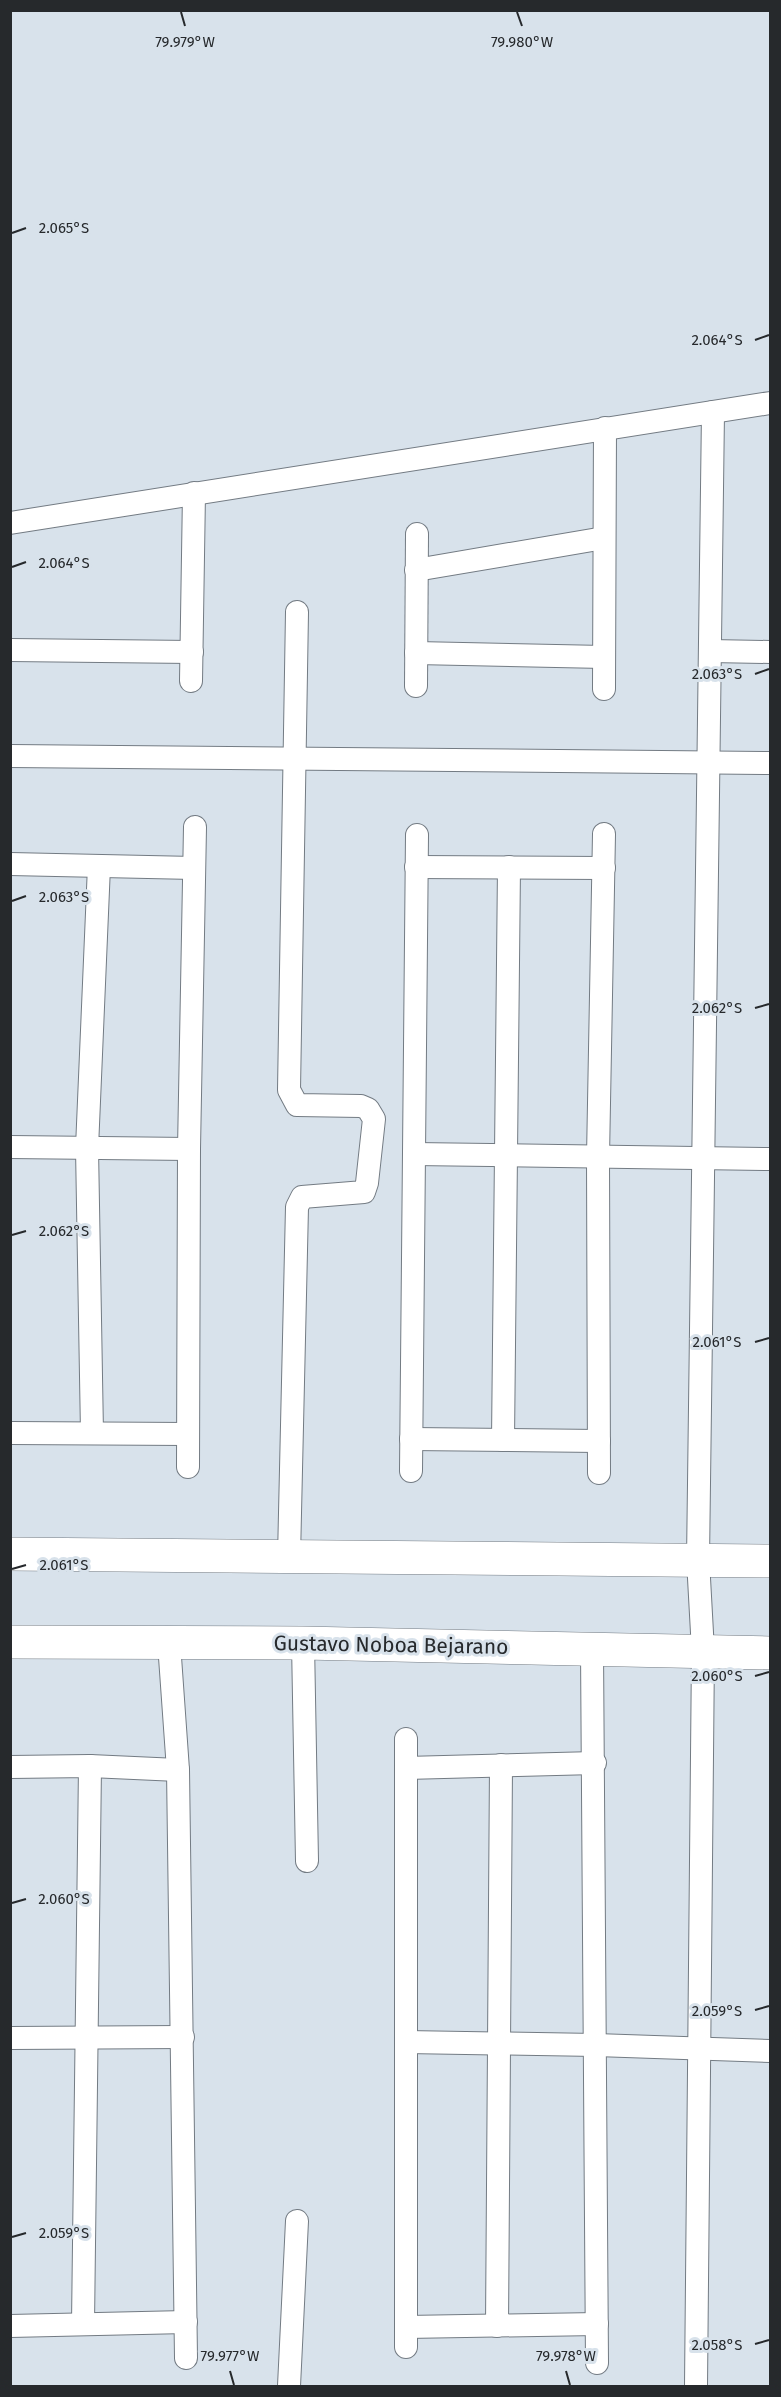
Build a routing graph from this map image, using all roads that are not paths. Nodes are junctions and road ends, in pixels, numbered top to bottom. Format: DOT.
graph roads {
  1 [pos="771,403"];
  2 [pos="713,412"];
  3 [pos="605,428"];
  4 [pos="194,493"];
  5 [pos="10,523"];
  6 [pos="417,534"];
  7 [pos="604,538"];
  8 [pos="416,570"];
  9 [pos="297,612"];
  10 [pos="10,650"];
  11 [pos="710,651"];
  12 [pos="192,652"];
  13 [pos="771,652"];
  14 [pos="416,653"];
  15 [pos="604,657"];
  16 [pos="191,681"];
  17 [pos="416,686"];
  18 [pos="604,688"];
  19 [pos="10,756"];
  20 [pos="294,759"];
  21 [pos="708,762"];
  22 [pos="771,763"];
  23 [pos="195,827"];
  24 [pos="604,834"];
  25 [pos="417,835"];
  26 [pos="10,864"];
  27 [pos="99,866"];
  28 [pos="417,867"];
  29 [pos="509,867"];
  30 [pos="194,868"];
  31 [pos="604,868"];
  32 [pos="10,1147"];
  33 [pos="87,1148"];
  34 [pos="189,1149"];
  35 [pos="414,1154"];
  36 [pos="505,1156"];
  37 [pos="598,1157"];
  38 [pos="703,1159"];
  39 [pos="771,1159"];
  40 [pos="10,1433"];
  41 [pos="92,1433"];
  42 [pos="188,1434"];
  43 [pos="411,1439"];
  44 [pos="502,1440"];
  45 [pos="599,1441"];
  46 [pos="188,1467"];
  47 [pos="411,1472"];
  48 [pos="599,1473"];
  49 [pos="10,1554"];
  50 [pos="289,1557"];
  51 [pos="698,1560"];
  52 [pos="771,1561"];
  53 [pos="10,1642"];
  54 [pos="169,1643"];
  55 [pos="303,1643"];
  56 [pos="592,1649"];
  57 [pos="703,1651"];
  58 [pos="771,1653"];
  59 [pos="406,1739"];
  60 [pos="595,1763"];
  61 [pos="501,1765"];
  62 [pos="90,1766"];
  63 [pos="10,1767"];
  64 [pos="406,1767"];
  65 [pos="178,1770"];
  66 [pos="307,1861"];
  67 [pos="86,2037"];
  68 [pos="183,2037"];
  69 [pos="10,2038"];
  70 [pos="406,2042"];
  71 [pos="498,2043"];
  72 [pos="596,2045"];
  73 [pos="699,2050"];
  74 [pos="771,2051"];
  75 [pos="297,2221"];
  76 [pos="186,2322"];
  77 [pos="83,2324"];
  78 [pos="597,2324"];
  79 [pos="10,2326"];
  80 [pos="497,2326"];
  81 [pos="186,2358"];
  82 [pos="597,2363"];
  83 [pos="289,2386"];
  84 [pos="696,2386"];
  1 -- 2 [label="street"];
  2 -- 3 [label="street"];
  2 -- 11 [label="street"];
  3 -- 4 [label="street"];
  3 -- 7 [label="street"];
  4 -- 5 [label="street"];
  4 -- 12 [label="street"];
  6 -- 8 [label="street"];
  7 -- 8 [label="street"];
  7 -- 15 [label="street"];
  8 -- 14 [label="street"];
  9 -- 20 [label="street"];
  10 -- 12 [label="street"];
  11 -- 13 [label="street"];
  11 -- 21 [label="street"];
  12 -- 16 [label="street"];
  14 -- 15 [label="street"];
  14 -- 17 [label="street"];
  15 -- 18 [label="street"];
  19 -- 20 [label="street"];
  20 -- 21 [label="street"];
  20 -- 50 [label="street"];
  21 -- 22 [label="street"];
  21 -- 38 [label="street"];
  23 -- 30 [label="street"];
  24 -- 31 [label="street"];
  25 -- 28 [label="street"];
  26 -- 27 [label="street"];
  27 -- 30 [label="street"];
  27 -- 33 [label="street"];
  28 -- 29 [label="street"];
  28 -- 35 [label="street"];
  29 -- 31 [label="street"];
  29 -- 36 [label="street"];
  30 -- 34 [label="street"];
  31 -- 37 [label="street"];
  32 -- 33 [label="street"];
  33 -- 34 [label="street"];
  33 -- 41 [label="street"];
  34 -- 42 [label="street"];
  35 -- 36 [label="street"];
  35 -- 43 [label="street"];
  36 -- 37 [label="street"];
  36 -- 44 [label="street"];
  37 -- 38 [label="street"];
  37 -- 45 [label="street"];
  38 -- 39 [label="street"];
  38 -- 51 [label="street"];
  40 -- 41 [label="street"];
  41 -- 42 [label="street"];
  42 -- 46 [label="street"];
  43 -- 44 [label="street"];
  43 -- 47 [label="street"];
  44 -- 45 [label="street"];
  45 -- 48 [label="street"];
  49 -- 50 [label="street"];
  50 -- 51 [label="street"];
  51 -- 52 [label="street"];
  51 -- 57 [label="street"];
  53 -- 54 [label="street, Gustavo Noboa Bejarano"];
  54 -- 55 [label="street, Gustavo Noboa Bejarano"];
  54 -- 65 [label="street"];
  55 -- 56 [label="street, Gustavo Noboa Bejarano"];
  55 -- 66 [label="street"];
  56 -- 57 [label="street, Gustavo Noboa Bejarano"];
  56 -- 60 [label="street"];
  57 -- 58 [label="street, Gustavo Noboa Bejarano"];
  57 -- 73 [label="street"];
  59 -- 64 [label="street"];
  60 -- 61 [label="street"];
  60 -- 72 [label="street"];
  61 -- 64 [label="street"];
  61 -- 71 [label="street"];
  62 -- 63 [label="street"];
  62 -- 65 [label="street"];
  62 -- 67 [label="street"];
  64 -- 70 [label="street"];
  65 -- 68 [label="street"];
  67 -- 68 [label="street"];
  67 -- 69 [label="street"];
  67 -- 77 [label="street"];
  68 -- 76 [label="street"];
  70 -- 71 [label="street"];
  70 -- 80 [label="street"];
  71 -- 72 [label="street"];
  71 -- 80 [label="street"];
  72 -- 73 [label="street"];
  72 -- 78 [label="street"];
  73 -- 74 [label="street"];
  73 -- 84 [label="street"];
  75 -- 83 [label="street"];
  76 -- 77 [label="street"];
  76 -- 81 [label="street"];
  77 -- 79 [label="street"];
  78 -- 80 [label="street"];
  78 -- 82 [label="street"];
}
